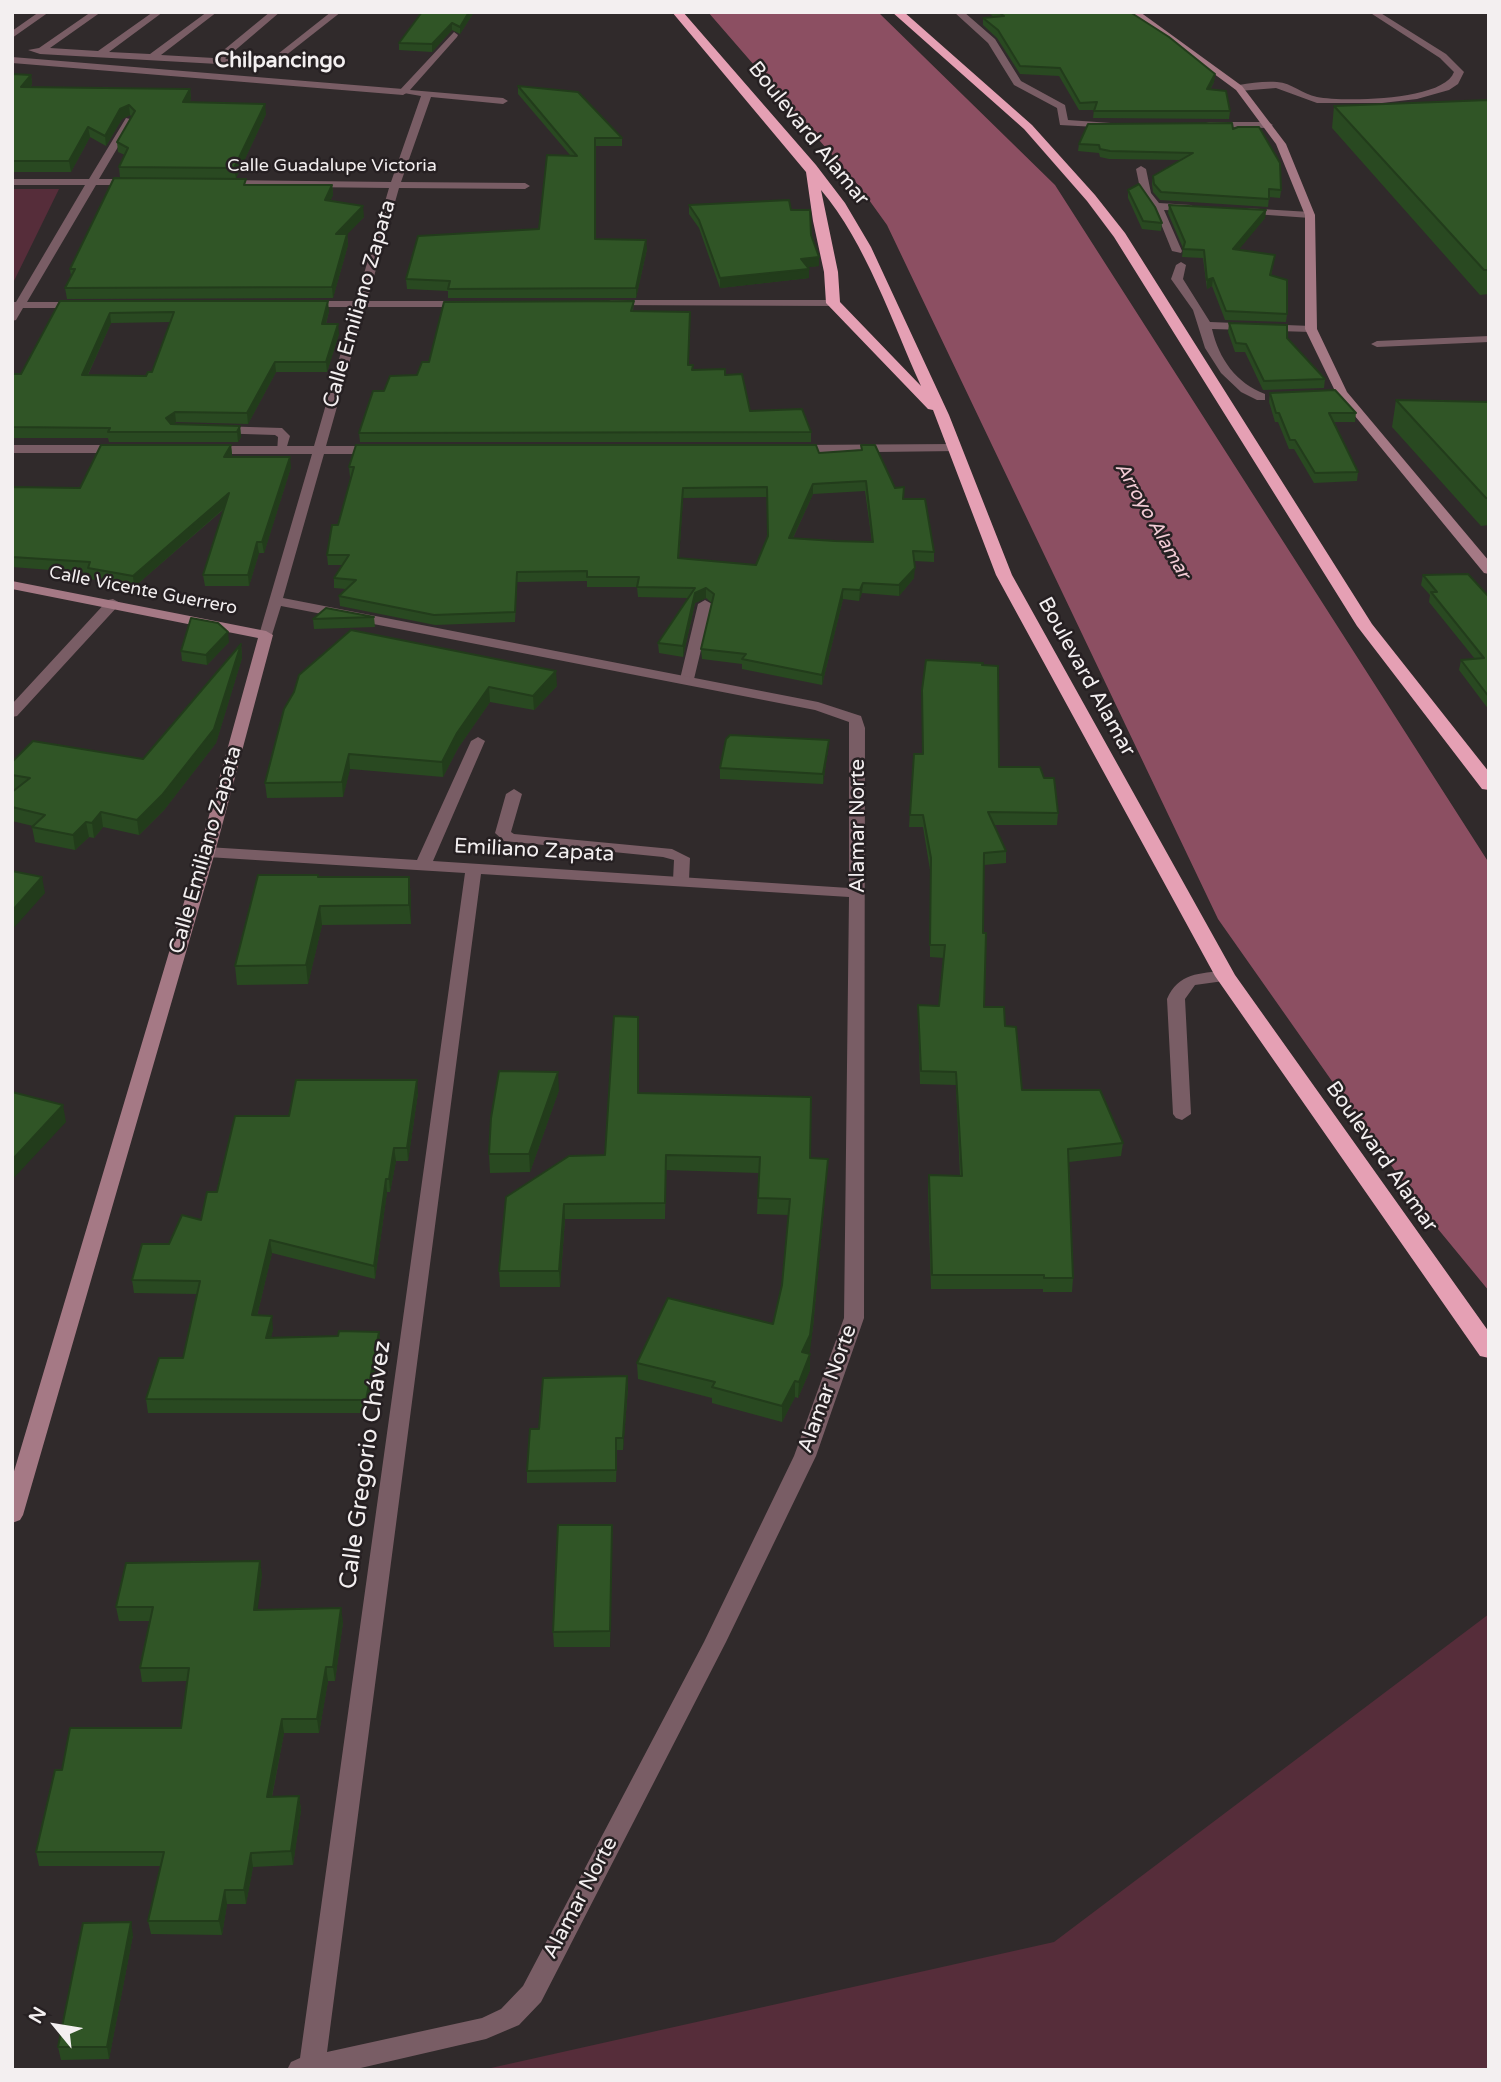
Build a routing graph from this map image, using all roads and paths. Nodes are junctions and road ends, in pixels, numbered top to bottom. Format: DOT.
graph roads {
  1 [pos="45,12"];
  2 [pos="97,12"];
  3 [pos="159,12"];
  4 [pos="214,12"];
  5 [pos="276,12"];
  6 [pos="325,12"];
  7 [pos="677,12"];
  8 [pos="897,12"];
  9 [pos="958,12"];
  10 [pos="1134,12"];
  11 [pos="1373,12"];
  12 [pos="336,13"];
  13 [pos="12,35"];
  14 [pos="454,35"];
  15 [pos="12,50"];
  16 [pos="40,51"];
  17 [pos="100,54"];
  18 [pos="152,57"];
  19 [pos="12,60"];
  20 [pos="216,61"];
  21 [pos="1239,88"];
  22 [pos="403,92"];
  23 [pos="427,94"];
  24 [pos="503,102"];
  25 [pos="129,120"];
  26 [pos="1128,125"];
  27 [pos="1198,125"];
  28 [pos="1268,125"];
  29 [pos="812,169"];
  30 [pos="1141,169"];
  31 [pos="12,182"];
  32 [pos="91,182"];
  33 [pos="146,182"];
  34 [pos="215,183"];
  35 [pos="395,184"];
  36 [pos="525,186"];
  37 [pos="1156,206"];
  38 [pos="1206,209"];
  39 [pos="1231,211"];
  40 [pos="1310,215"];
  41 [pos="1177,251"];
  42 [pos="1181,265"];
  43 [pos="596,303"];
  44 [pos="833,303"];
  45 [pos="291,304"];
  46 [pos="359,304"];
  47 [pos="485,304"];
  48 [pos="16,305"];
  49 [pos="87,305"];
  50 [pos="12,318"];
  51 [pos="1206,324"];
  52 [pos="1311,329"];
  53 [pos="1489,339"];
  54 [pos="1377,344"];
  55 [pos="1329,393"];
  56 [pos="1342,393"];
  57 [pos="1275,396"];
  58 [pos="1261,397"];
  59 [pos="1221,399"];
  60 [pos="942,415"];
  61 [pos="201,430"];
  62 [pos="954,448"];
  63 [pos="12,449"];
  64 [pos="133,449"];
  65 [pos="788,449"];
  66 [pos="200,450"];
  67 [pos="281,450"];
  68 [pos="317,450"];
  69 [pos="386,450"];
  70 [pos="1489,570"];
  71 [pos="12,585"];
  72 [pos="277,601"];
  73 [pos="113,603"];
  74 [pos="705,604"];
  75 [pos="266,635"];
  76 [pos="687,679"];
  77 [pos="12,713"];
  78 [pos="478,741"];
  79 [pos="1489,785"];
  80 [pos="514,794"];
  81 [pos="207,852"];
  82 [pos="423,866"];
  83 [pos="472,870"];
  84 [pos="681,880"];
  85 [pos="858,893"];
  86 [pos="1225,976"];
  87 [pos="1182,1114"];
  88 [pos="1489,1350"];
  89 [pos="14,1500"];
  90 [pos="306,2068"];
  1 -- 13 [label="street"];
  2 -- 16 [label="street"];
  3 -- 17 [label="street"];
  4 -- 18 [label="street"];
  5 -- 20 [label="street"];
  6 -- 12 [label="street"];
  7 -- 29 [label="highway, Boulevard Alamar"];
  8 -- 59 [label="highway"];
  9 -- 26 [label="street"];
  10 -- 21 [label="street"];
  11 -- 21 [label="street"];
  12 -- 20 [label="street"];
  14 -- 22 [label="street"];
  15 -- 16 [label="street"];
  16 -- 17 [label="street"];
  17 -- 18 [label="street"];
  18 -- 20 [label="street"];
  19 -- 22 [label="street"];
  21 -- 28 [label="street"];
  22 -- 23 [label="street"];
  23 -- 24 [label="street"];
  23 -- 35 [label="street, Calle Emiliano Zapata"];
  25 -- 32 [label="street"];
  27 -- 28 [label="street"];
  28 -- 40 [label="street"];
  29 -- 44 [label="highway"];
  29 -- 60 [label="highway, Boulevard Alamar"];
  30 -- 37 [label="street"];
  31 -- 32 [label="street"];
  32 -- 33 [label="street"];
  32 -- 48 [label="street"];
  34 -- 35 [label="street, Calle Guadalupe Victoria"];
  35 -- 36 [label="street, Calle Guadalupe Victoria"];
  35 -- 46 [label="street, Calle Emiliano Zapata"];
  37 -- 38 [label="street"];
  37 -- 41 [label="street"];
  39 -- 40 [label="street"];
  40 -- 52 [label="street"];
  42 -- 51 [label="street"];
  43 -- 44 [label="street"];
  44 -- 60 [label="highway"];
  45 -- 46 [label="street"];
  46 -- 47 [label="street"];
  46 -- 68 [label="street, Calle Emiliano Zapata"];
  48 -- 49 [label="street"];
  48 -- 50 [label="street"];
  51 -- 52 [label="street"];
  51 -- 58 [label="street"];
  52 -- 56 [label="street"];
  53 -- 54 [label="street"];
  55 -- 56 [label="street"];
  56 -- 70 [label="street"];
  57 -- 58 [label="street"];
  58 -- 59 [label="street"];
  59 -- 79 [label="highway"];
  60 -- 62 [label="highway, Boulevard Alamar"];
  61 -- 67 [label="street"];
  62 -- 65 [label="street"];
  62 -- 86 [label="highway, Boulevard Alamar"];
  63 -- 64 [label="street"];
  66 -- 67 [label="street"];
  67 -- 68 [label="street"];
  68 -- 69 [label="street"];
  68 -- 72 [label="street, Calle Emiliano Zapata"];
  71 -- 73 [label="street, Calle Vicente Guerrero"];
  72 -- 75 [label="street, Calle Emiliano Zapata"];
  72 -- 76 [label="street"];
  73 -- 75 [label="street, Calle Vicente Guerrero"];
  73 -- 77 [label="street"];
  74 -- 76 [label="street"];
  75 -- 81 [label="street, Calle Emiliano Zapata"];
  76 -- 85 [label="street, Alamar Norte"];
  78 -- 82 [label="street"];
  80 -- 84 [label="street"];
  81 -- 82 [label="street, Emiliano Zapata"];
  81 -- 89 [label="street, Calle Emiliano Zapata"];
  82 -- 83 [label="street, Emiliano Zapata"];
  83 -- 84 [label="street, Emiliano Zapata"];
  83 -- 90 [label="street, Calle Gregorio Chávez"];
  84 -- 85 [label="street, Emiliano Zapata"];
  85 -- 90 [label="street, Alamar Norte"];
  86 -- 87 [label="street"];
  86 -- 88 [label="highway, Boulevard Alamar"];
}
